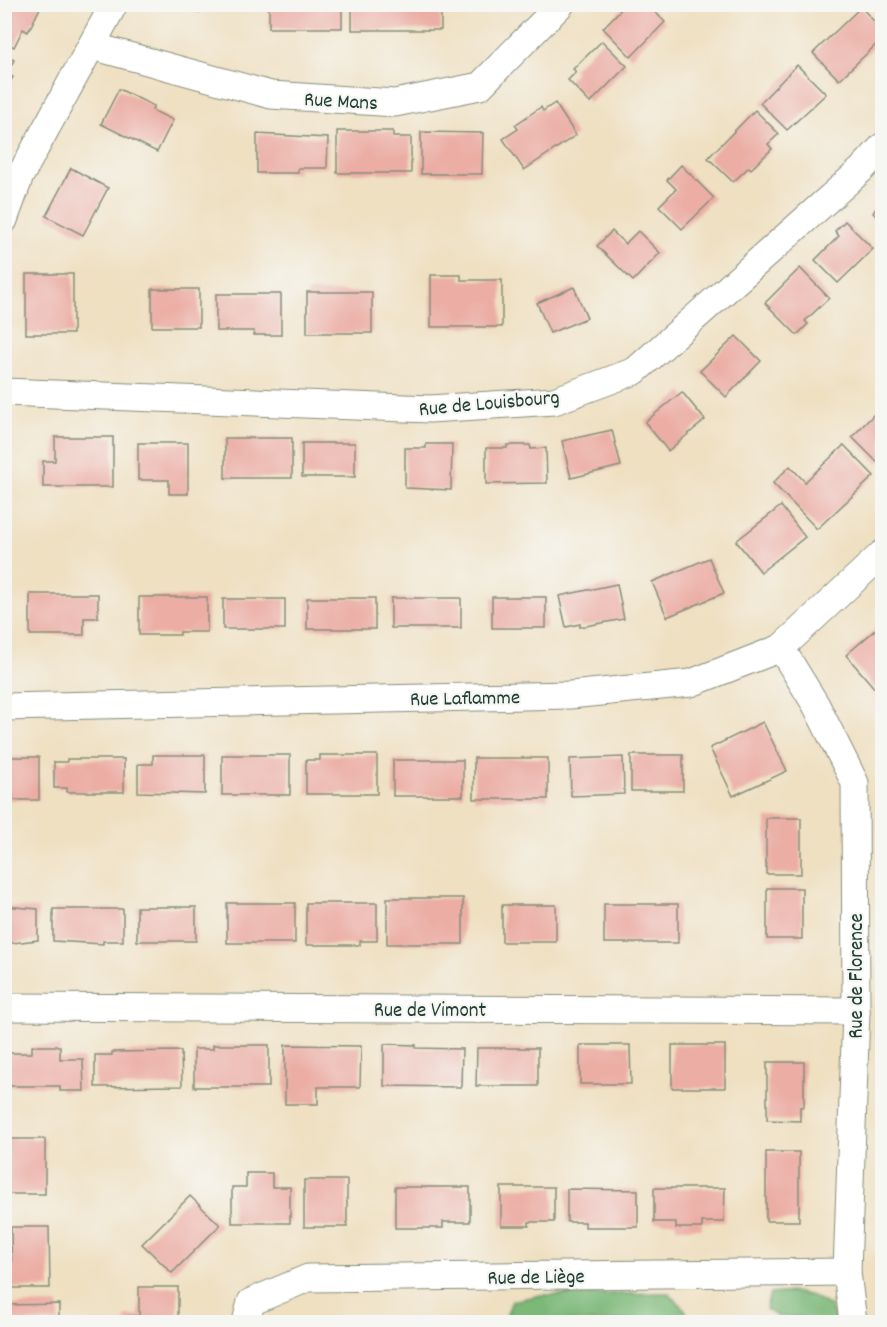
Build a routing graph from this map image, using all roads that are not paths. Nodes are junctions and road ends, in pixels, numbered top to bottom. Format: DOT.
graph roads {
  1 [pos="114,4"];
  2 [pos="561,4"];
  3 [pos="92,46"];
  4 [pos="882,147"];
  5 [pos="4,220"];
  6 [pos="4,392"];
  7 [pos="882,554"];
  8 [pos="781,648"];
  9 [pos="4,707"];
  10 [pos="4,1007"];
  11 [pos="856,1011"];
  12 [pos="847,1272"];
  13 [pos="246,1323"];
  14 [pos="853,1323"];
  1 -- 3 [label="street"];
  2 -- 3 [label="street, Rue Mans"];
  3 -- 5 [label="street"];
  4 -- 6 [label="street, Rue de Louisbourg"];
  7 -- 8 [label="street, Rue Laflamme"];
  8 -- 9 [label="street, Rue Laflamme"];
  8 -- 11 [label="street, Rue de Florence"];
  10 -- 11 [label="street, Rue de Vimont"];
  11 -- 12 [label="street, Rue de Florence"];
  12 -- 13 [label="street, Rue de Liège"];
  12 -- 14 [label="street, Rue de Florence"];
}
